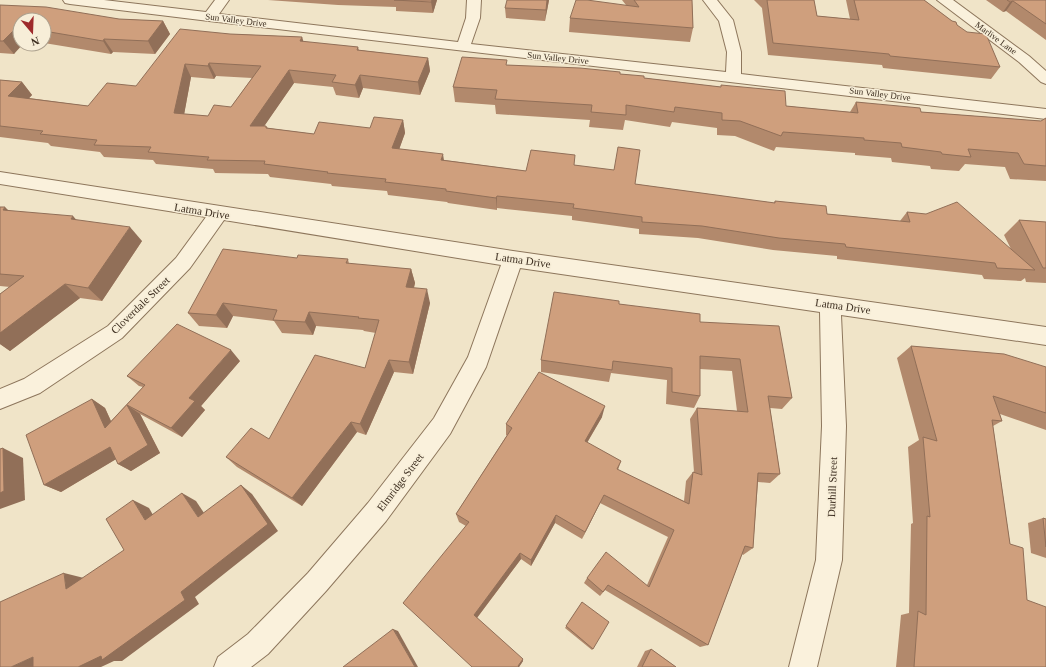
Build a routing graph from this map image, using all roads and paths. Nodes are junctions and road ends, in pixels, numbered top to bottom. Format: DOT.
graph roads {
  1 [pos="70,0"];
  2 [pos="222,0"];
  3 [pos="474,0"];
  4 [pos="710,0"];
  5 [pos="944,0"];
  6 [pos="209,17"];
  7 [pos="463,47"];
  8 [pos="733,77"];
  9 [pos="1046,79"];
  10 [pos="1046,114"];
  11 [pos="0,178"];
  12 [pos="219,214"];
  13 [pos="513,259"];
  14 [pos="830,304"];
  15 [pos="1046,336"];
  16 [pos="0,399"];
  17 [pos="228,667"];
  18 [pos="803,667"];
  1 -- 6 [label="street, Sun Valley Drive"];
  2 -- 6 [label="street"];
  3 -- 7 [label="street"];
  4 -- 8 [label="street"];
  5 -- 9 [label="street, Marlive Lane"];
  6 -- 7 [label="street, Sun Valley Drive"];
  7 -- 8 [label="street, Sun Valley Drive"];
  8 -- 10 [label="street, Sun Valley Drive"];
  11 -- 12 [label="street, Latma Drive"];
  12 -- 13 [label="street, Latma Drive"];
  12 -- 16 [label="street, Cloverdale Street"];
  13 -- 14 [label="street, Latma Drive"];
  13 -- 17 [label="street, Elmridge Street"];
  14 -- 15 [label="street, Latma Drive"];
  14 -- 18 [label="street, Durhill Street"];
}
